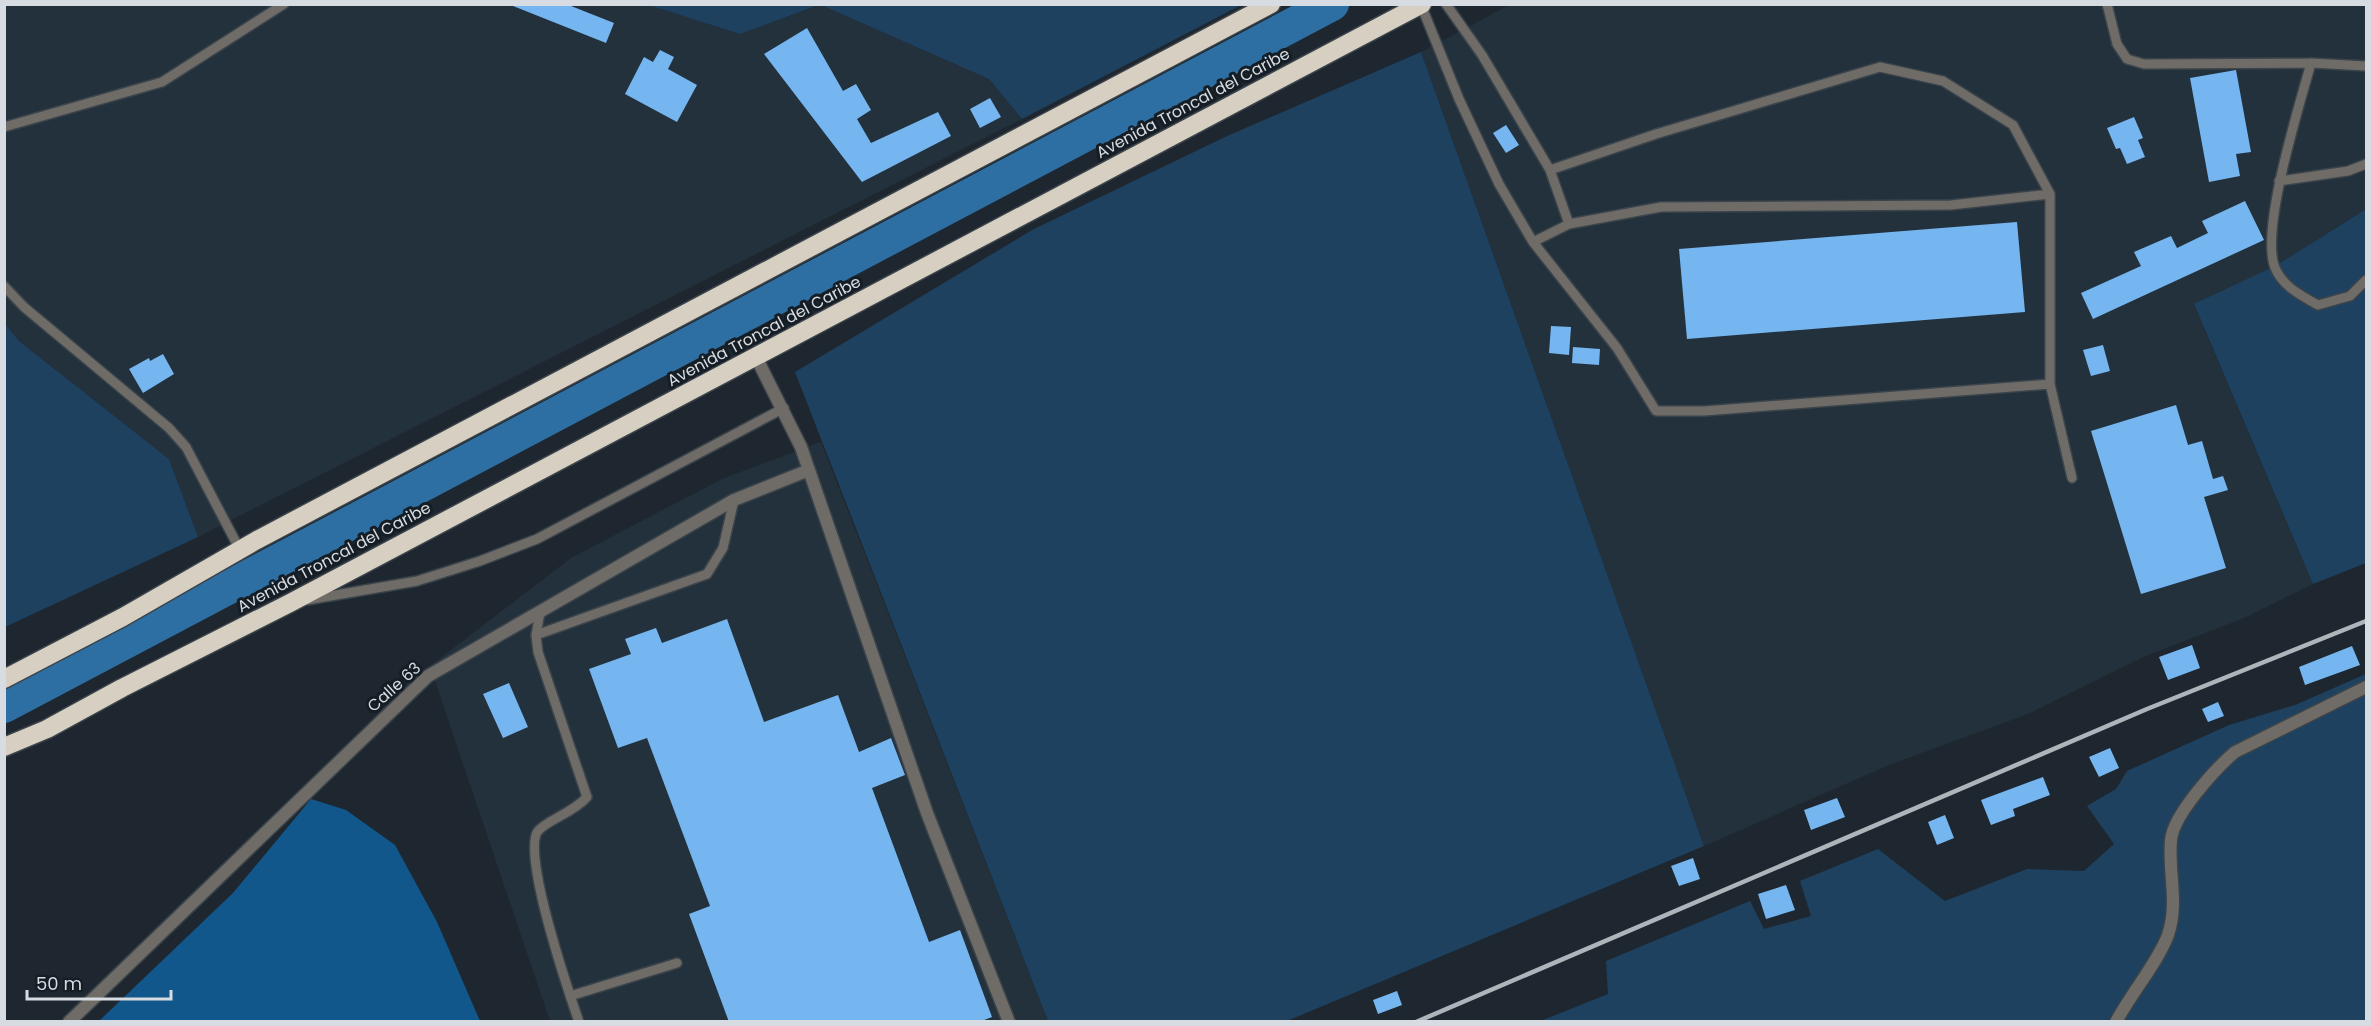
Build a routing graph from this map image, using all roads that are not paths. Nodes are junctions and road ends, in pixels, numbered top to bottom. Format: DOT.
graph roads {
  1 [pos="284,4"];
  2 [pos="1271,4"];
  3 [pos="1446,4"];
  4 [pos="2107,4"];
  5 [pos="1421,5"];
  6 [pos="2311,63"];
  7 [pos="2367,66"];
  8 [pos="4,127"];
  9 [pos="2367,164"];
  10 [pos="1550,170"];
  11 [pos="2279,181"];
  12 [pos="2050,194"];
  13 [pos="1569,224"];
  14 [pos="1533,242"];
  15 [pos="2367,280"];
  16 [pos="4,286"];
  17 [pos="756,357"];
  18 [pos="2050,384"];
  19 [pos="784,408"];
  20 [pos="809,470"];
  21 [pos="2072,478"];
  22 [pos="734,500"];
  23 [pos="240,550"];
  24 [pos="290,603"];
  25 [pos="540,612"];
  26 [pos="536,635"];
  27 [pos="4,679"];
  28 [pos="2367,687"];
  29 [pos="4,747"];
  30 [pos="677,963"];
  31 [pos="570,996"];
  32 [pos="69,1022"];
  33 [pos="579,1022"];
  34 [pos="1009,1022"];
  35 [pos="2116,1022"];
  1 -- 8 [label="lane"];
  2 -- 23 [label="highway"];
  3 -- 10 [label="lane"];
  4 -- 6 [label="lane"];
  5 -- 14 [label="lane"];
  5 -- 17 [label="highway, Avenida Troncal del Caribe"];
  6 -- 7 [label="lane"];
  6 -- 11 [label="lane"];
  9 -- 11 [label="lane"];
  10 -- 12 [label="lane"];
  10 -- 13 [label="lane"];
  11 -- 15 [label="lane"];
  12 -- 13 [label="lane"];
  12 -- 18 [label="lane"];
  13 -- 14 [label="lane"];
  14 -- 18 [label="lane"];
  16 -- 23 [label="lane"];
  17 -- 19 [label="street"];
  17 -- 24 [label="highway, Avenida Troncal del Caribe"];
  18 -- 21 [label="lane"];
  19 -- 20 [label="street"];
  19 -- 24 [label="lane"];
  20 -- 22 [label="street, Calle 63"];
  20 -- 34 [label="street"];
  22 -- 25 [label="street, Calle 63"];
  22 -- 26 [label="lane"];
  23 -- 27 [label="highway"];
  24 -- 29 [label="highway, Avenida Troncal del Caribe"];
  25 -- 26 [label="lane"];
  25 -- 32 [label="street, Calle 63"];
  26 -- 31 [label="lane"];
  28 -- 35 [label="street"];
  30 -- 31 [label="lane"];
  31 -- 33 [label="lane"];
}
